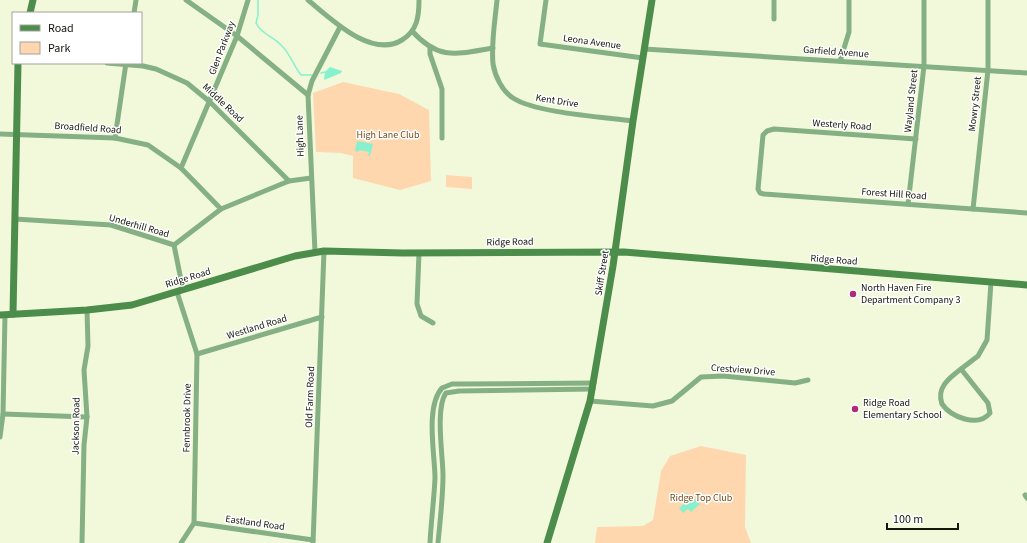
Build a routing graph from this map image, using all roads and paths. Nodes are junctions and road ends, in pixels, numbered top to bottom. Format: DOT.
graph roads {
  1 [pos="33,0"];
  2 [pos="136,0"];
  3 [pos="186,0"];
  4 [pos="248,0"];
  5 [pos="308,0"];
  6 [pos="419,0"];
  7 [pos="497,0"];
  8 [pos="546,0"];
  9 [pos="652,0"];
  10 [pos="774,0"];
  11 [pos="849,0"];
  12 [pos="924,0"];
  13 [pos="988,0"];
  14 [pos="30,12"];
  15 [pos="134,12"];
  16 [pos="774,20"];
  17 [pos="340,27"];
  18 [pos="412,31"];
  19 [pos="237,36"];
  20 [pos="430,48"];
  21 [pos="493,48"];
  22 [pos="644,49"];
  23 [pos="643,58"];
  24 [pos="840,61"];
  25 [pos="18,64"];
  26 [pos="126,64"];
  27 [pos="924,66"];
  28 [pos="988,70"];
  29 [pos="1027,72"];
  30 [pos="308,95"];
  31 [pos="210,102"];
  32 [pos="633,121"];
  33 [pos="0,134"];
  34 [pos="18,134"];
  35 [pos="115,138"];
  36 [pos="442,138"];
  37 [pos="916,139"];
  38 [pos="181,168"];
  39 [pos="311,178"];
  40 [pos="289,181"];
  41 [pos="760,193"];
  42 [pos="908,204"];
  43 [pos="221,209"];
  44 [pos="973,209"];
  45 [pos="1027,213"];
  46 [pos="15,219"];
  47 [pos="174,245"];
  48 [pos="324,251"];
  49 [pos="315,252"];
  50 [pos="615,252"];
  51 [pos="419,253"];
  52 [pos="991,282"];
  53 [pos="1027,285"];
  54 [pos="180,291"];
  55 [pos="87,310"];
  56 [pos="13,314"];
  57 [pos="2,315"];
  58 [pos="322,317"];
  59 [pos="433,323"];
  60 [pos="197,354"];
  61 [pos="961,369"];
  62 [pos="808,380"];
  63 [pos="513,383"];
  64 [pos="593,386"];
  65 [pos="513,390"];
  66 [pos="439,391"];
  67 [pos="445,394"];
  68 [pos="590,401"];
  69 [pos="3,414"];
  70 [pos="87,417"];
  71 [pos="0,437"];
  72 [pos="435,473"];
  73 [pos="443,474"];
  74 [pos="432,502"];
  75 [pos="441,502"];
  76 [pos="194,523"];
  77 [pos="313,542"];
  78 [pos="82,543"];
  79 [pos="181,543"];
  80 [pos="430,543"];
  81 [pos="438,543"];
  82 [pos="546,543"];
  1 -- 14 [label="main road"];
  2 -- 15 [label="street"];
  3 -- 19 [label="street"];
  4 -- 19 [label="street, Glen Parkway"];
  5 -- 17 [label="street"];
  6 -- 18 [label="street"];
  7 -- 21 [label="street, Kent Drive"];
  8 -- 23 [label="street, Leona Avenue"];
  9 -- 22 [label="main road, Skiff Street"];
  10 -- 16 [label="street"];
  11 -- 24 [label="street"];
  12 -- 27 [label="street, Wayland Street"];
  13 -- 28 [label="street, Mowry Street"];
  17 -- 18 [label="street"];
  17 -- 30 [label="street, High Lane"];
  18 -- 20 [label="street"];
  19 -- 30 [label="street"];
  19 -- 31 [label="street, Glen Parkway"];
  20 -- 21 [label="street"];
  20 -- 36 [label="street"];
  21 -- 32 [label="street, Kent Drive"];
  22 -- 23 [label="main road, Skiff Street"];
  22 -- 24 [label="street, Garfield Avenue"];
  23 -- 32 [label="main road, Skiff Street"];
  24 -- 27 [label="street, Garfield Avenue"];
  25 -- 34 [label="main road"];
  26 -- 31 [label="street, Middle Road"];
  26 -- 35 [label="street"];
  27 -- 28 [label="street, Garfield Avenue"];
  27 -- 37 [label="street, Wayland Street"];
  28 -- 29 [label="street, Garfield Avenue"];
  28 -- 44 [label="street, Mowry Street"];
  30 -- 39 [label="street, High Lane"];
  31 -- 38 [label="street, Glen Parkway"];
  31 -- 40 [label="street, Middle Road"];
  32 -- 50 [label="main road, Skiff Street"];
  33 -- 34 [label="street, Broadfield Road"];
  34 -- 35 [label="street, Broadfield Road"];
  34 -- 46 [label="main road"];
  35 -- 38 [label="street, Broadfield Road"];
  37 -- 41 [label="street, Westerly Road"];
  37 -- 42 [label="street, Wayland Street"];
  38 -- 43 [label="street, Broadfield Road"];
  39 -- 40 [label="street"];
  39 -- 49 [label="street, High Lane"];
  40 -- 43 [label="street, Underhill Road"];
  41 -- 42 [label="street, Forest Hill Road"];
  42 -- 44 [label="street, Forest Hill Road"];
  43 -- 47 [label="street, Underhill Road"];
  44 -- 45 [label="street, Forest Hill Road"];
  46 -- 47 [label="street, Underhill Road"];
  46 -- 56 [label="main road"];
  47 -- 54 [label="street, Fennbrook Drive"];
  48 -- 49 [label="main road, Ridge Road"];
  48 -- 51 [label="main road, Ridge Road"];
  48 -- 58 [label="street, Old Farm Road"];
  49 -- 54 [label="main road, Ridge Road"];
  50 -- 51 [label="main road, Ridge Road"];
  50 -- 52 [label="main road, Ridge Road"];
  50 -- 64 [label="main road, Skiff Street"];
  51 -- 59 [label="street"];
  52 -- 53 [label="main road, Ridge Road"];
  52 -- 61 [label="street"];
  54 -- 55 [label="main road, Ridge Road"];
  54 -- 60 [label="street, Fennbrook Drive"];
  55 -- 56 [label="main road, Ridge Road"];
  55 -- 70 [label="street, Jackson Road"];
  56 -- 57 [label="main road, Ridge Road"];
  57 -- 69 [label="street"];
  58 -- 60 [label="street, Westland Road"];
  58 -- 77 [label="street, Old Farm Road"];
  60 -- 76 [label="street, Fennbrook Drive"];
  61 -- 61 [label="street"];
  62 -- 68 [label="street, Crestview Drive"];
  63 -- 64 [label="street"];
  63 -- 65 [label="street"];
  63 -- 66 [label="street"];
  64 -- 65 [label="street"];
  64 -- 68 [label="main road, Skiff Street"];
  65 -- 67 [label="street"];
  66 -- 67 [label="street"];
  66 -- 72 [label="street"];
  67 -- 73 [label="street"];
  68 -- 82 [label="main road, Skiff Street"];
  69 -- 70 [label="street"];
  69 -- 71 [label="street"];
  70 -- 78 [label="street, Jackson Road"];
  72 -- 73 [label="street"];
  72 -- 74 [label="street"];
  73 -- 75 [label="street"];
  74 -- 75 [label="street"];
  74 -- 80 [label="street"];
  75 -- 81 [label="street"];
  76 -- 77 [label="street, Eastland Road"];
  76 -- 79 [label="street"];
}
